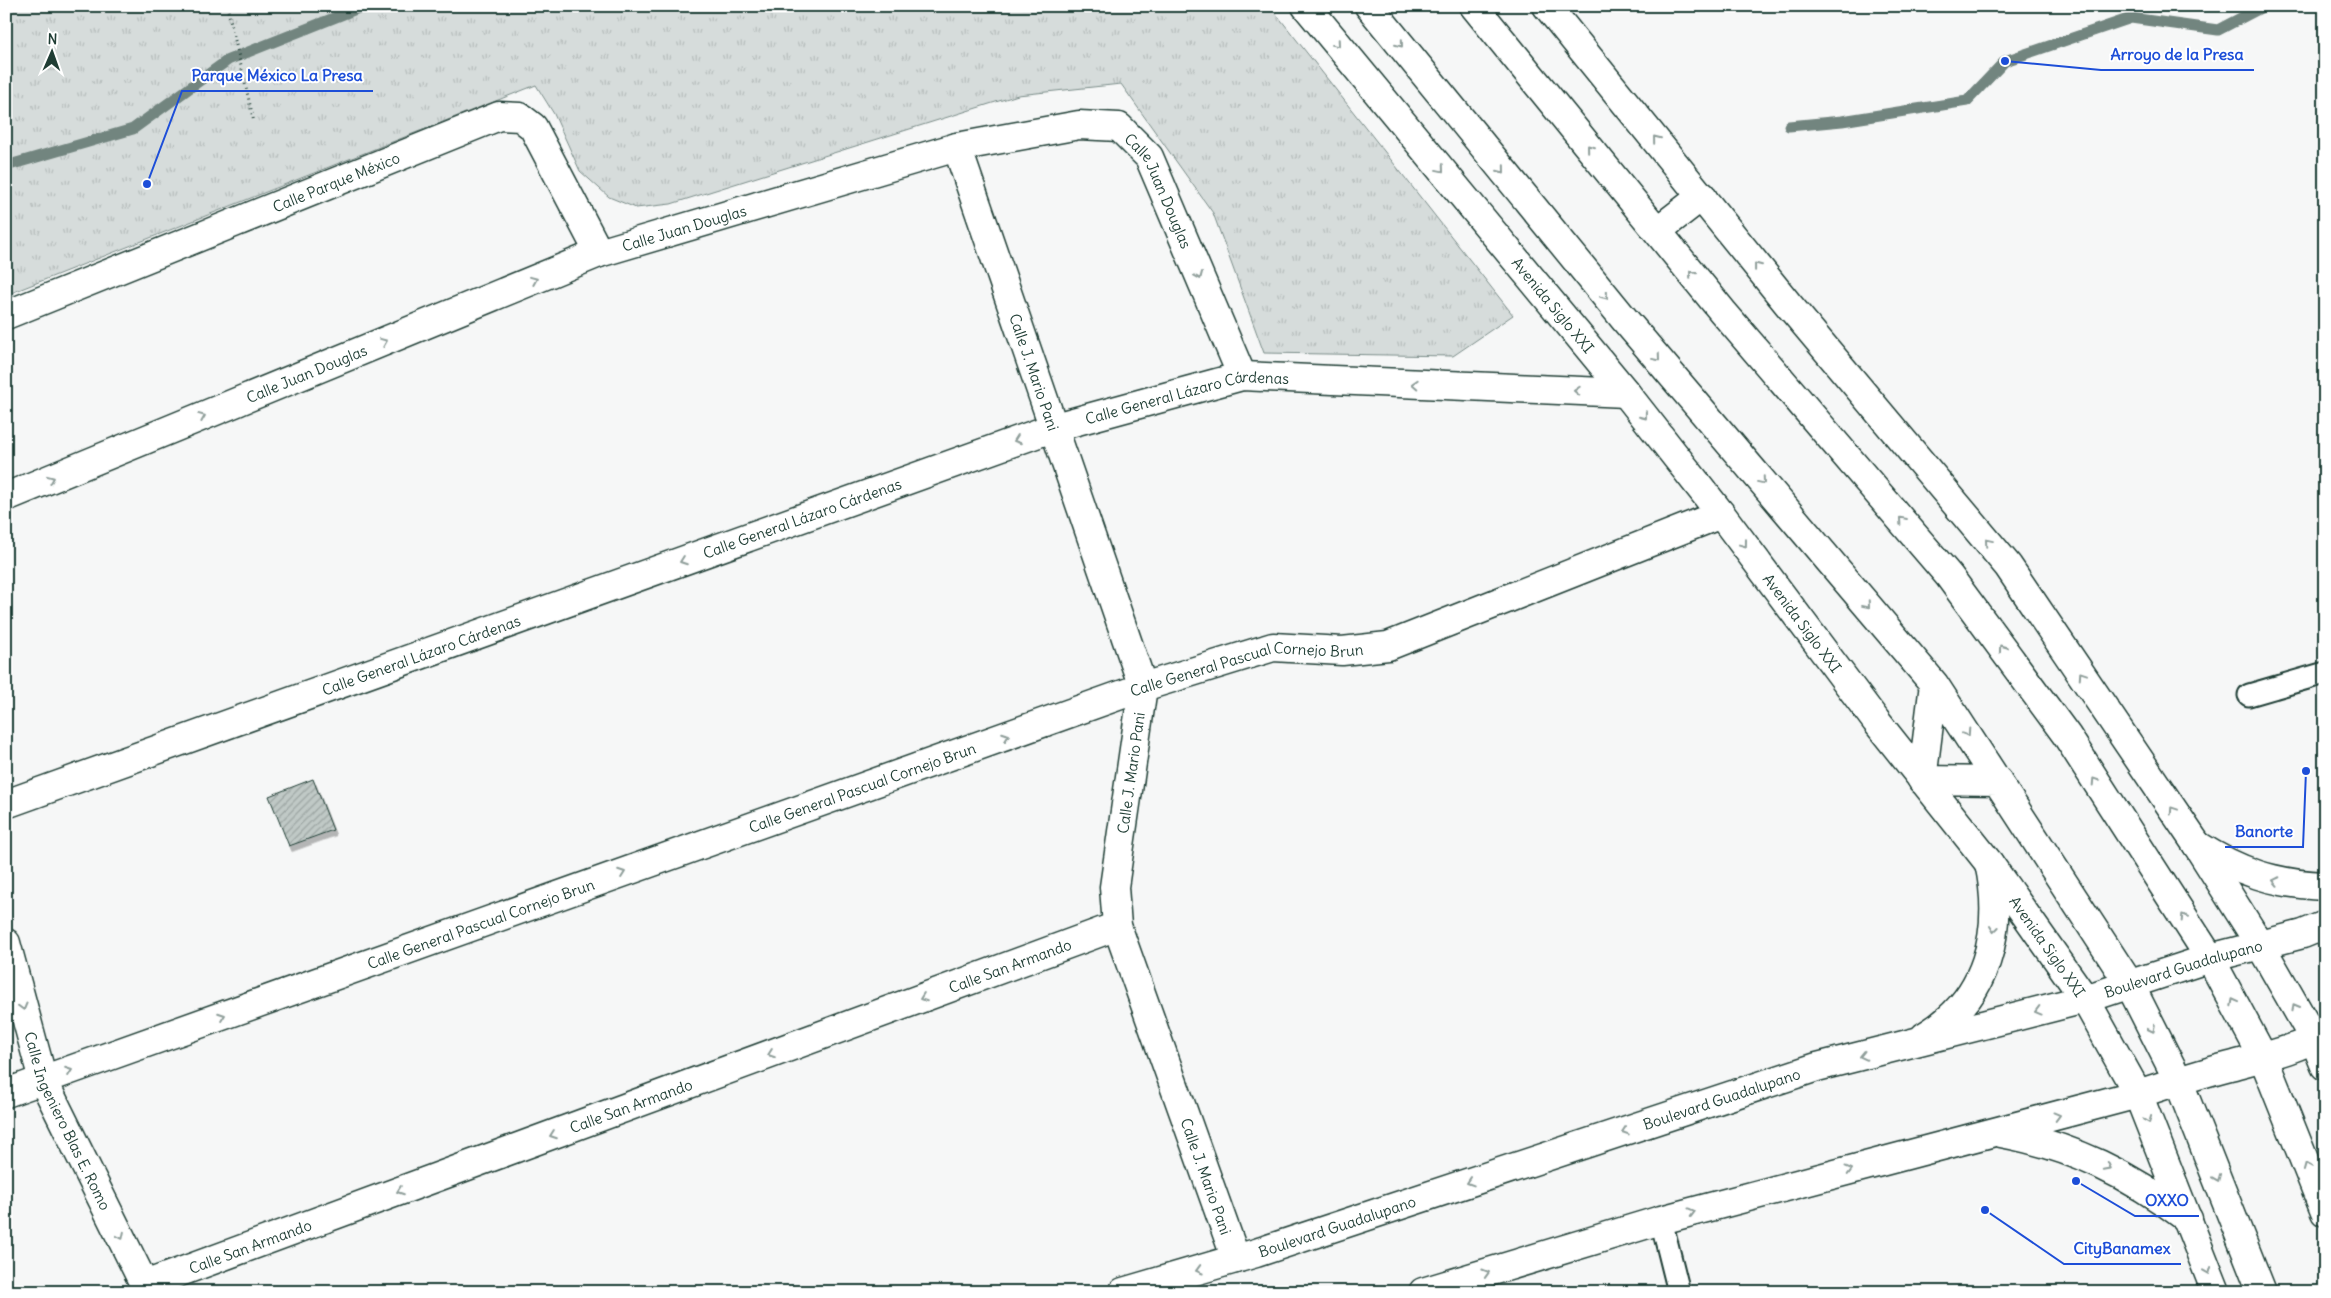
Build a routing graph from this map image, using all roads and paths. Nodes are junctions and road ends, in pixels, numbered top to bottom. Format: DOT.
graph roads {
  1 [pos="226,6"];
  2 [pos="1306,6"];
  3 [pos="1369,6"];
  4 [pos="1474,6"];
  5 [pos="1547,6"];
  6 [pos="254,122"];
  7 [pos="957,147"];
  8 [pos="1702,196"];
  9 [pos="1657,231"];
  10 [pos="599,253"];
  11 [pos="6,316"];
  12 [pos="1242,376"];
  13 [pos="1626,394"];
  14 [pos="1055,427"];
  15 [pos="6,498"];
  16 [pos="1721,514"];
  17 [pos="2325,673"];
  18 [pos="1934,684"];
  19 [pos="1143,687"];
  20 [pos="2249,694"];
  21 [pos="1922,780"];
  22 [pos="1998,781"];
  23 [pos="6,804"];
  24 [pos="2197,845"];
  25 [pos="1989,863"];
  26 [pos="2325,886"];
  27 [pos="2325,925"];
  28 [pos="1117,926"];
  29 [pos="6,943"];
  30 [pos="2259,944"];
  31 [pos="2210,958"];
  32 [pos="2130,985"];
  33 [pos="2086,999"];
  34 [pos="2319,1036"];
  35 [pos="1910,1045"];
  36 [pos="2263,1057"];
  37 [pos="2325,1066"];
  38 [pos="43,1080"];
  39 [pos="2178,1080"];
  40 [pos="6,1093"];
  41 [pos="2138,1094"];
  42 [pos="1995,1132"];
  43 [pos="2325,1212"];
  44 [pos="2188,1219"];
  45 [pos="1661,1220"];
  46 [pos="1236,1259"];
  47 [pos="147,1289"];
  48 [pos="1123,1292"];
  49 [pos="1423,1292"];
  50 [pos="1679,1292"];
  51 [pos="2216,1292"];
  52 [pos="2262,1292"];
  1 -- 6 [label="path"];
  2 -- 13 [label="main road, Avenida Siglo XXI, one-way"];
  3 -- 18 [label="main road, one-way"];
  9 -- 4 [label="main road, one-way"];
  8 -- 5 [label="main road, one-way"];
  7 -- 10 [label="main road, Calle Juan Douglas"];
  7 -- 12 [label="main road, Calle Juan Douglas, one-way"];
  7 -- 14 [label="main road, Calle J. Mario Pani"];
  8 -- 9 [label="main road"];
  24 -- 8 [label="main road, one-way"];
  31 -- 9 [label="main road, one-way"];
  10 -- 11 [label="main road, Calle Parque México"];
  15 -- 10 [label="main road, Calle Juan Douglas, one-way"];
  13 -- 12 [label="main road, Calle General Lázaro Cárdenas, one-way"];
  12 -- 14 [label="main road, Calle General Lázaro Cárdenas"];
  13 -- 16 [label="main road, Avenida Siglo XXI, one-way"];
  14 -- 19 [label="main road, Calle J. Mario Pani"];
  14 -- 23 [label="main road, Calle General Lázaro Cárdenas, one-way"];
  16 -- 19 [label="main road, Calle General Pascual Cornejo Brun"];
  16 -- 21 [label="main road, Avenida Siglo XXI, one-way"];
  17 -- 20 [label="lane"];
  18 -- 21 [label="main road"];
  18 -- 22 [label="main road, one-way"];
  19 -- 28 [label="main road, Calle J. Mario Pani"];
  38 -- 19 [label="main road, Calle General Pascual Cornejo Brun, one-way"];
  21 -- 22 [label="main road"];
  21 -- 25 [label="main road, Avenida Siglo XXI"];
  22 -- 32 [label="main road"];
  26 -- 24 [label="main road, one-way"];
  24 -- 30 [label="main road"];
  25 -- 33 [label="main road, Avenida Siglo XXI"];
  25 -- 35 [label="main road, one-way"];
  27 -- 30 [label="main road, Boulevard Guadalupano"];
  28 -- 46 [label="main road, Calle J. Mario Pani"];
  28 -- 47 [label="main road, Calle San Armando, one-way"];
  29 -- 38 [label="main road, Calle Ingeniero Blas E. Romo, one-way"];
  30 -- 31 [label="main road, Boulevard Guadalupano"];
  34 -- 30 [label="main road, one-way"];
  31 -- 32 [label="main road, Boulevard Guadalupano"];
  36 -- 31 [label="main road, one-way"];
  32 -- 33 [label="main road, Boulevard Guadalupano"];
  32 -- 39 [label="main road, one-way"];
  33 -- 35 [label="main road, Boulevard Guadalupano, one-way"];
  33 -- 41 [label="main road, Avenida Siglo XXI"];
  34 -- 36 [label="main road"];
  34 -- 37 [label="main road"];
  35 -- 46 [label="main road, Boulevard Guadalupano, one-way"];
  36 -- 39 [label="main road"];
  43 -- 36 [label="main road, one-way"];
  38 -- 40 [label="main road, Calle General Pascual Cornejo Brun"];
  38 -- 47 [label="main road, Calle Ingeniero Blas E. Romo, one-way"];
  39 -- 41 [label="main road"];
  39 -- 52 [label="main road, one-way"];
  42 -- 41 [label="main road, one-way"];
  41 -- 44 [label="main road, Avenida Siglo XXI, one-way"];
  42 -- 44 [label="main road, one-way"];
  45 -- 42 [label="main road, one-way"];
  44 -- 51 [label="main road, Avenida Siglo XXI, one-way"];
  49 -- 45 [label="main road, one-way"];
  45 -- 50 [label="lane"];
  46 -- 48 [label="main road, Boulevard Guadalupano, one-way"];
}
